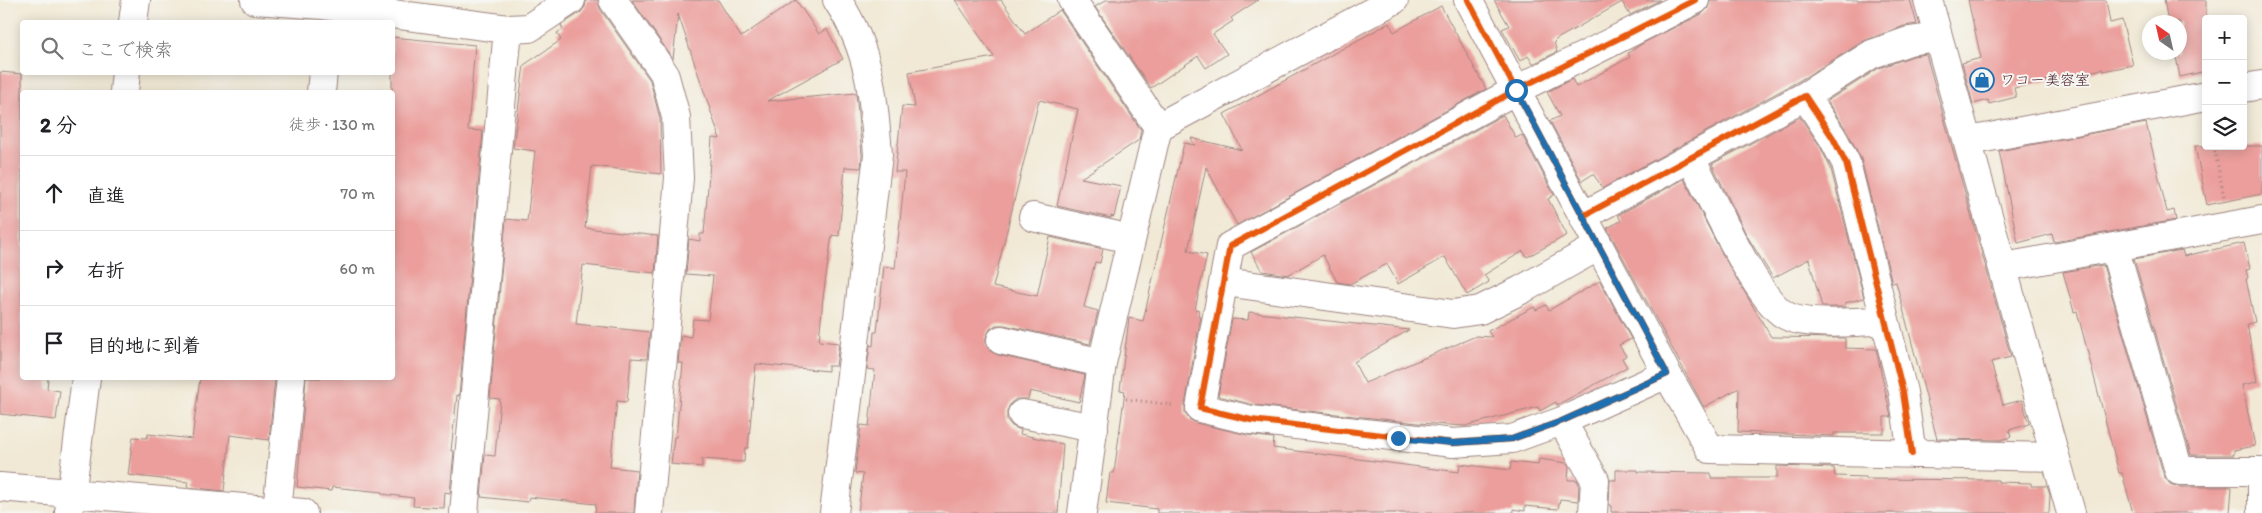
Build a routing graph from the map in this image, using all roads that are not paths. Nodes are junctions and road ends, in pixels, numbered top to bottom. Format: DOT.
graph roads {
  1 [pos="136,0"];
  2 [pos="255,0"];
  3 [pos="572,0"];
  4 [pos="613,0"];
  5 [pos="837,0"];
  6 [pos="1072,0"];
  7 [pos="1394,0"];
  8 [pos="1468,0"];
  9 [pos="1695,0"];
  10 [pos="1928,0"];
  11 [pos="326,9"];
  12 [pos="133,20"];
  13 [pos="508,29"];
  14 [pos="1938,37"];
  15 [pos="126,75"];
  16 [pos="323,75"];
  17 [pos="2262,85"];
  18 [pos="2247,87"];
  19 [pos="124,90"];
  20 [pos="321,90"];
  21 [pos="1516,90"];
  22 [pos="1805,96"];
  23 [pos="2202,97"];
  24 [pos="1158,127"];
  25 [pos="1969,141"];
  26 [pos="1691,158"];
  27 [pos="1583,216"];
  28 [pos="1033,217"];
  29 [pos="2262,220"];
  30 [pos="1132,240"];
  31 [pos="1599,246"];
  32 [pos="2114,247"];
  33 [pos="2004,267"];
  34 [pos="1225,282"];
  35 [pos="1884,320"];
  36 [pos="1001,340"];
  37 [pos="1102,363"];
  38 [pos="1667,374"];
  39 [pos="86,380"];
  40 [pos="291,380"];
  41 [pos="1022,414"];
  42 [pos="1562,421"];
  43 [pos="1094,428"];
  44 [pos="1912,454"];
  45 [pos="2055,457"];
  46 [pos="2262,471"];
  47 [pos="2262,484"];
  48 [pos="0,487"];
  49 [pos="69,504"];
  50 [pos="290,512"];
  51 [pos="464,513"];
  52 [pos="649,513"];
  53 [pos="834,513"];
  54 [pos="1082,513"];
  55 [pos="1593,513"];
  56 [pos="2071,513"];
  57 [pos="2262,513"];
  1 -- 12 [label="street"];
  2 -- 11 [label="street"];
  3 -- 13 [label="street"];
  4 -- 52 [label="street"];
  5 -- 53 [label="street"];
  6 -- 24 [label="street"];
  7 -- 24 [label="street"];
  8 -- 21 [label="street"];
  9 -- 21 [label="street"];
  10 -- 14 [label="street"];
  11 -- 13 [label="street"];
  13 -- 51 [label="street"];
  14 -- 22 [label="street"];
  14 -- 25 [label="street"];
  15 -- 19 [label="street"];
  16 -- 20 [label="street"];
  17 -- 18 [label="street"];
  21 -- 27 [label="street"];
  21 -- 34 [label="street"];
  22 -- 26 [label="street"];
  22 -- 35 [label="street"];
  23 -- 25 [label="street"];
  24 -- 30 [label="street"];
  25 -- 33 [label="street"];
  26 -- 27 [label="street"];
  26 -- 35 [label="street"];
  27 -- 31 [label="street"];
  28 -- 30 [label="street"];
  29 -- 32 [label="street"];
  30 -- 37 [label="street"];
  31 -- 34 [label="street"];
  31 -- 38 [label="street"];
  32 -- 33 [label="street"];
  32 -- 46 [label="street"];
  33 -- 45 [label="street"];
  34 -- 42 [label="street"];
  35 -- 44 [label="street"];
  36 -- 37 [label="street"];
  37 -- 43 [label="street"];
  38 -- 42 [label="street"];
  38 -- 44 [label="street"];
  39 -- 49 [label="street"];
  40 -- 50 [label="street"];
  41 -- 43 [label="street"];
  42 -- 55 [label="street"];
  43 -- 54 [label="street"];
  44 -- 45 [label="street"];
  45 -- 56 [label="street"];
  47 -- 57 [label="street"];
  48 -- 49 [label="street"];
  49 -- 50 [label="street"];
}
